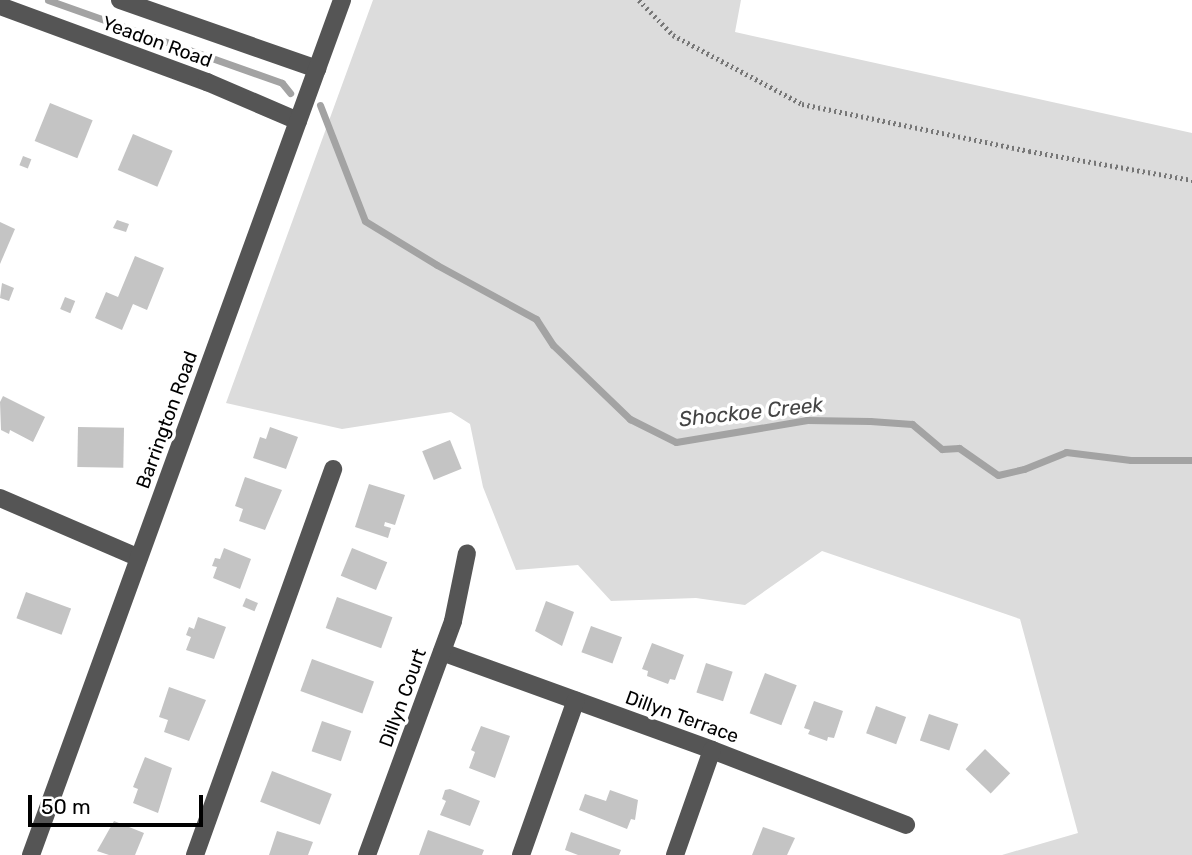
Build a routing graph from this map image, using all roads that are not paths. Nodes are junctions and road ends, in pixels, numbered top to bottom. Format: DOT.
graph roads {
  1 [pos="120,0"];
  2 [pos="342,0"];
  3 [pos="0,6"];
  4 [pos="317,69"];
  5 [pos="298,121"];
  6 [pos="333,469"];
  7 [pos="0,498"];
  8 [pos="467,553"];
  9 [pos="139,558"];
  10 [pos="442,652"];
  11 [pos="576,700"];
  12 [pos="712,750"];
  13 [pos="906,825"];
  14 [pos="31,855"];
  15 [pos="195,855"];
  16 [pos="367,855"];
  17 [pos="521,855"];
  18 [pos="675,855"];
  1 -- 4 [label="street, Yeadon Road"];
  2 -- 4 [label="street, Barrington Road"];
  3 -- 5 [label="street, Yeadon Road"];
  4 -- 5 [label="street, Barrington Road"];
  5 -- 9 [label="street, Barrington Road"];
  6 -- 15 [label="street"];
  7 -- 9 [label="street"];
  8 -- 10 [label="street, Dillyn Court"];
  9 -- 14 [label="street, Barrington Road"];
  10 -- 11 [label="street, Dillyn Terrace"];
  10 -- 16 [label="street, Dillyn Court"];
  11 -- 12 [label="street, Dillyn Terrace"];
  11 -- 17 [label="street"];
  12 -- 13 [label="street, Dillyn Terrace"];
  12 -- 18 [label="street"];
}
